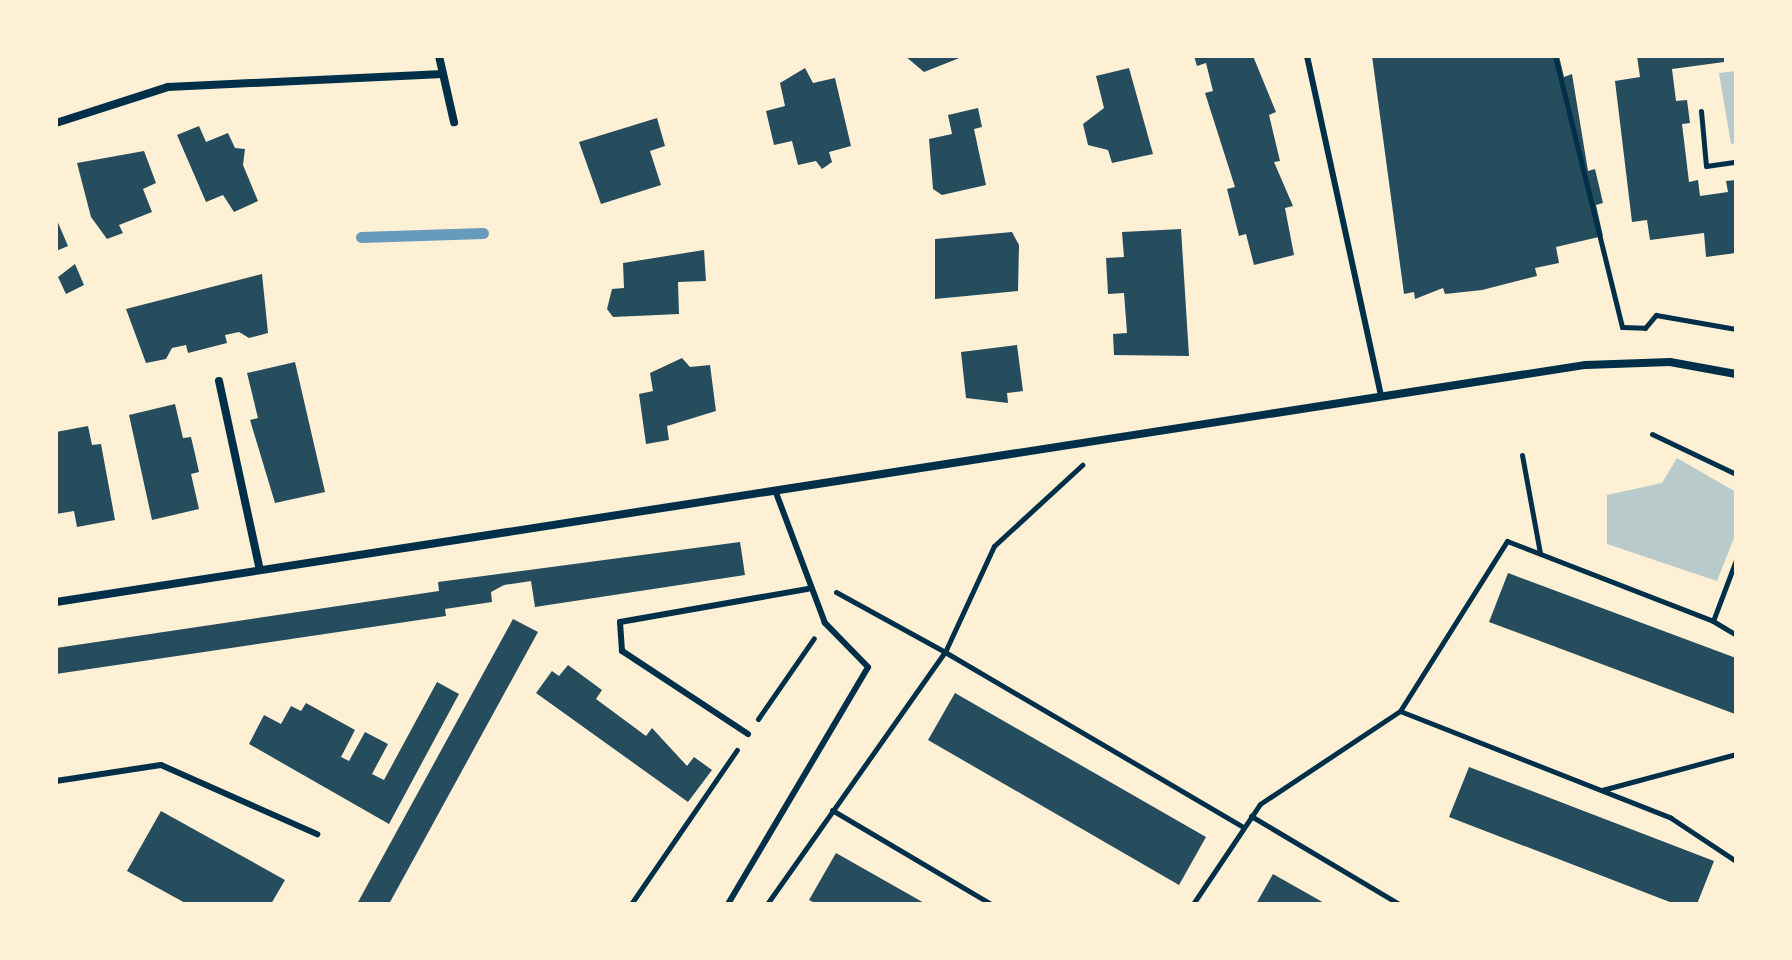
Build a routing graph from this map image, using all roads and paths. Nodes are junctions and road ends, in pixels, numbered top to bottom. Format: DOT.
graph roads {
  1 [pos="439,56"];
  2 [pos="1307,56"];
  3 [pos="1555,56"];
  4 [pos="443,74"];
  5 [pos="1701,111"];
  6 [pos="454,122"];
  7 [pos="56,123"];
  8 [pos="1736,162"];
  9 [pos="1736,329"];
  10 [pos="1736,374"];
  11 [pos="219,381"];
  12 [pos="1381,395"];
  13 [pos="1652,434"];
  14 [pos="1522,455"];
  15 [pos="1085,462"];
  16 [pos="1736,474"];
  17 [pos="775,490"];
  18 [pos="1540,554"];
  19 [pos="1736,560"];
  20 [pos="260,570"];
  21 [pos="803,574"];
  22 [pos="808,589"];
  23 [pos="56,602"];
  24 [pos="1713,621"];
  25 [pos="825,623"];
  26 [pos="1736,635"];
  27 [pos="945,652"];
  28 [pos="1400,711"];
  29 [pos="748,734"];
  30 [pos="1736,754"];
  31 [pos="56,781"];
  32 [pos="1601,791"];
  33 [pos="832,810"];
  34 [pos="1251,816"];
  35 [pos="1242,826"];
  36 [pos="317,834"];
  37 [pos="1736,861"];
  38 [pos="631,904"];
  39 [pos="728,904"];
  40 [pos="767,904"];
  41 [pos="991,904"];
  42 [pos="1193,904"];
  43 [pos="1399,904"];
  1 -- 4 [label="street"];
  2 -- 12 [label="lane"];
  3 -- 9 [label="path"];
  4 -- 6 [label="street"];
  4 -- 7 [label="street"];
  5 -- 8 [label="path"];
  10 -- 12 [label="street"];
  11 -- 20 [label="street"];
  12 -- 17 [label="street"];
  13 -- 16 [label="path"];
  14 -- 18 [label="path"];
  15 -- 27 [label="path"];
  17 -- 20 [label="street"];
  17 -- 21 [label="lane"];
  18 -- 24 [label="path"];
  18 -- 28 [label="path"];
  19 -- 24 [label="path"];
  20 -- 23 [label="street"];
  21 -- 22 [label="lane"];
  21 -- 27 [label="path"];
  22 -- 25 [label="lane"];
  22 -- 29 [label="lane"];
  24 -- 26 [label="path"];
  25 -- 29 [label="path"];
  25 -- 39 [label="lane"];
  27 -- 33 [label="path"];
  27 -- 35 [label="path"];
  28 -- 32 [label="path"];
  28 -- 34 [label="path"];
  29 -- 38 [label="path"];
  30 -- 32 [label="path"];
  31 -- 36 [label="lane"];
  32 -- 37 [label="path"];
  33 -- 40 [label="path"];
  33 -- 41 [label="path"];
  34 -- 35 [label="path"];
  34 -- 43 [label="path"];
  35 -- 42 [label="path"];
}
